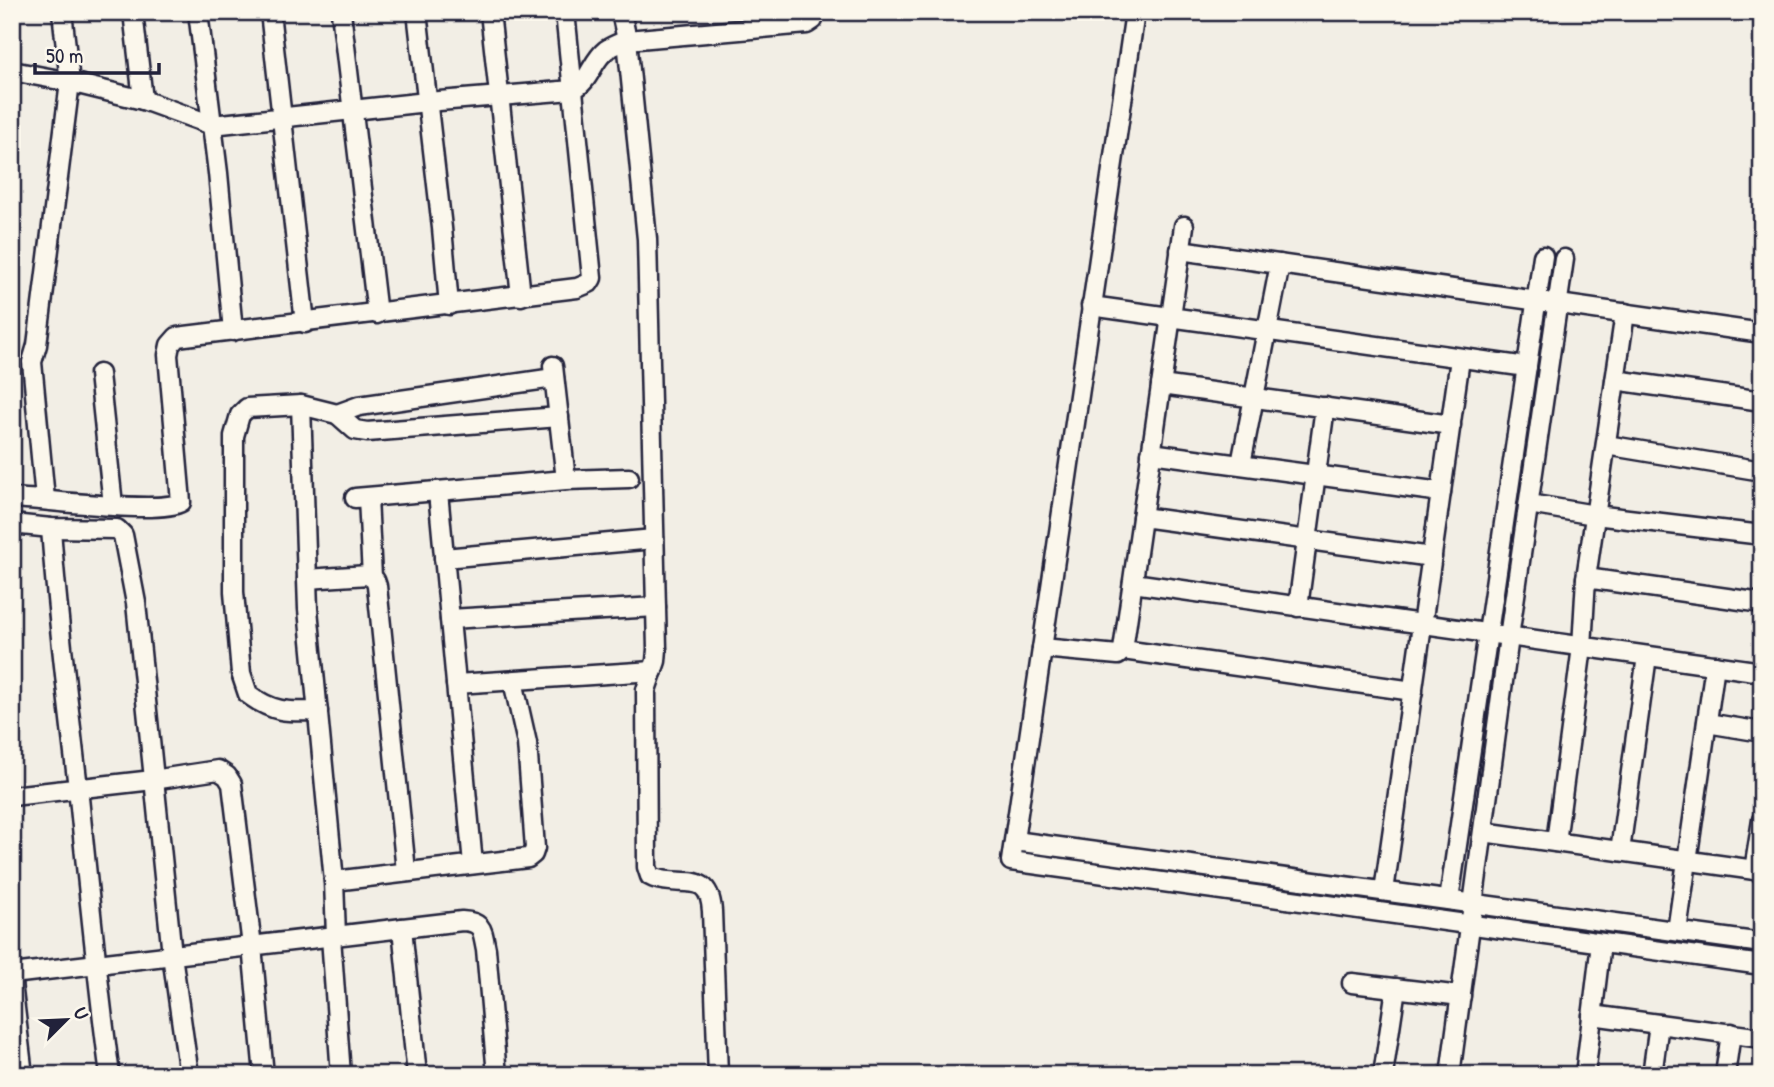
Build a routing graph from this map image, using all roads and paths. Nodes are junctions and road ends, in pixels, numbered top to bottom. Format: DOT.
graph roads {
  1 [pos="62,12"];
  2 [pos="133,12"];
  3 [pos="198,12"];
  4 [pos="270,12"];
  5 [pos="341,12"];
  6 [pos="417,12"];
  7 [pos="490,12"];
  8 [pos="565,12"];
  9 [pos="621,12"];
  10 [pos="816,12"];
  11 [pos="1135,12"];
  12 [pos="627,40"];
  13 [pos="12,71"];
  14 [pos="70,82"];
  15 [pos="572,90"];
  16 [pos="500,95"];
  17 [pos="143,100"];
  18 [pos="427,102"];
  19 [pos="353,110"];
  20 [pos="283,119"];
  21 [pos="212,125"];
  22 [pos="1184,226"];
  23 [pos="1180,250"];
  24 [pos="1543,256"];
  25 [pos="1564,258"];
  26 [pos="1280,264"];
  27 [pos="520,296"];
  28 [pos="1538,300"];
  29 [pos="1558,303"];
  30 [pos="449,305"];
  31 [pos="1091,306"];
  32 [pos="1625,313"];
  33 [pos="377,314"];
  34 [pos="1171,317"];
  35 [pos="305,323"];
  36 [pos="233,331"];
  37 [pos="1267,331"];
  38 [pos="1762,333"];
  39 [pos="1460,359"];
  40 [pos="1527,367"];
  41 [pos="99,374"];
  42 [pos="1615,380"];
  43 [pos="1161,385"];
  44 [pos="1254,398"];
  45 [pos="1762,401"];
  46 [pos="301,405"];
  47 [pos="1325,407"];
  48 [pos="337,414"];
  49 [pos="559,417"];
  50 [pos="1451,425"];
  51 [pos="1606,445"];
  52 [pos="1151,453"];
  53 [pos="1241,464"];
  54 [pos="1762,471"];
  55 [pos="1317,475"];
  56 [pos="629,478"];
  57 [pos="566,480"];
  58 [pos="438,492"];
  59 [pos="1441,492"];
  60 [pos="12,498"];
  61 [pos="45,499"];
  62 [pos="1529,504"];
  63 [pos="113,505"];
  64 [pos="1595,515"];
  65 [pos="1142,517"];
  66 [pos="12,524"];
  67 [pos="51,528"];
  68 [pos="1762,535"];
  69 [pos="654,538"];
  70 [pos="1309,540"];
  71 [pos="1432,557"];
  72 [pos="444,558"];
  73 [pos="372,577"];
  74 [pos="1586,578"];
  75 [pos="307,579"];
  76 [pos="1133,583"];
  77 [pos="1762,603"];
  78 [pos="656,607"];
  79 [pos="1298,607"];
  80 [pos="450,619"];
  81 [pos="1422,625"];
  82 [pos="1487,634"];
  83 [pos="1509,637"];
  84 [pos="1582,647"];
  85 [pos="1042,648"];
  86 [pos="1124,650"];
  87 [pos="1647,656"];
  88 [pos="1715,665"];
  89 [pos="653,671"];
  90 [pos="1762,672"];
  91 [pos="513,681"];
  92 [pos="456,684"];
  93 [pos="1413,691"];
  94 [pos="318,711"];
  95 [pos="1707,723"];
  96 [pos="1762,732"];
  97 [pos="153,780"];
  98 [pos="78,788"];
  99 [pos="12,796"];
  100 [pos="1762,820"];
  101 [pos="1483,832"];
  102 [pos="1015,841"];
  103 [pos="1556,842"];
  104 [pos="1620,851"];
  105 [pos="1688,861"];
  106 [pos="473,864"];
  107 [pos="406,871"];
  108 [pos="1758,871"];
  109 [pos="334,881"];
  110 [pos="1384,891"];
  111 [pos="1449,900"];
  112 [pos="1474,904"];
  113 [pos="1472,925"];
  114 [pos="402,928"];
  115 [pos="1677,931"];
  116 [pos="333,936"];
  117 [pos="1601,943"];
  118 [pos="1762,943"];
  119 [pos="252,946"];
  120 [pos="172,955"];
  121 [pos="94,963"];
  122 [pos="1762,965"];
  123 [pos="12,974"];
  124 [pos="12,983"];
  125 [pos="1352,983"];
  126 [pos="1396,988"];
  127 [pos="1461,996"];
  128 [pos="1592,1015"];
  129 [pos="1658,1024"];
  130 [pos="1731,1033"];
  131 [pos="1762,1038"];
  132 [pos="23,1075"];
  133 [pos="110,1075"];
  134 [pos="189,1075"];
  135 [pos="264,1075"];
  136 [pos="341,1075"];
  137 [pos="417,1075"];
  138 [pos="497,1075"];
  139 [pos="718,1075"];
  140 [pos="1383,1075"];
  141 [pos="1450,1075"];
  142 [pos="1584,1075"];
  143 [pos="1652,1075"];
  144 [pos="1725,1075"];
  1 -- 14 [label="street"];
  2 -- 17 [label="street"];
  3 -- 21 [label="street"];
  4 -- 20 [label="street"];
  5 -- 19 [label="street"];
  6 -- 18 [label="street"];
  7 -- 16 [label="street"];
  8 -- 15 [label="street"];
  9 -- 12 [label="street"];
  10 -- 12 [label="street"];
  11 -- 31 [label="street"];
  12 -- 15 [label="street"];
  12 -- 69 [label="street"];
  13 -- 14 [label="street"];
  14 -- 17 [label="street"];
  14 -- 61 [label="street"];
  15 -- 16 [label="street"];
  15 -- 27 [label="street"];
  16 -- 18 [label="street"];
  16 -- 27 [label="street"];
  17 -- 21 [label="street"];
  18 -- 19 [label="street"];
  18 -- 30 [label="street"];
  19 -- 20 [label="street"];
  19 -- 33 [label="street"];
  20 -- 21 [label="street"];
  20 -- 35 [label="street"];
  21 -- 36 [label="street"];
  22 -- 23 [label="street"];
  23 -- 26 [label="street"];
  23 -- 34 [label="street"];
  24 -- 28 [label="street"];
  25 -- 29 [label="street"];
  26 -- 28 [label="street"];
  26 -- 37 [label="street"];
  27 -- 30 [label="street"];
  28 -- 29 [label="street"];
  28 -- 40 [label="street"];
  29 -- 32 [label="street"];
  29 -- 62 [label="street"];
  30 -- 33 [label="street"];
  31 -- 34 [label="street"];
  31 -- 85 [label="street"];
  32 -- 38 [label="street"];
  32 -- 42 [label="street"];
  33 -- 35 [label="street"];
  34 -- 37 [label="street"];
  34 -- 43 [label="street"];
  35 -- 36 [label="street"];
  36 -- 63 [label="street"];
  37 -- 39 [label="street"];
  37 -- 44 [label="street"];
  39 -- 40 [label="street"];
  39 -- 50 [label="street"];
  40 -- 82 [label="street"];
  41 -- 63 [label="street"];
  42 -- 45 [label="street"];
  42 -- 51 [label="street"];
  43 -- 44 [label="street"];
  43 -- 52 [label="street"];
  44 -- 47 [label="street"];
  44 -- 53 [label="street"];
  46 -- 48 [label="street"];
  46 -- 75 [label="street"];
  46 -- 94 [label="street"];
  47 -- 50 [label="street"];
  47 -- 55 [label="street"];
  48 -- 49 [label="street"];
  48 -- 49 [label="street"];
  49 -- 57 [label="street"];
  50 -- 59 [label="street"];
  51 -- 54 [label="street"];
  51 -- 64 [label="street"];
  52 -- 53 [label="street"];
  52 -- 65 [label="street"];
  53 -- 55 [label="street"];
  55 -- 59 [label="street"];
  55 -- 70 [label="street"];
  56 -- 57 [label="street"];
  57 -- 58 [label="street"];
  58 -- 72 [label="street"];
  58 -- 73 [label="street"];
  59 -- 71 [label="street"];
  60 -- 61 [label="street"];
  61 -- 63 [label="street"];
  62 -- 64 [label="street"];
  62 -- 83 [label="street"];
  64 -- 68 [label="street"];
  64 -- 74 [label="street"];
  65 -- 70 [label="street"];
  65 -- 76 [label="street"];
  66 -- 67 [label="street"];
  67 -- 97 [label="street"];
  67 -- 98 [label="street"];
  69 -- 72 [label="street"];
  69 -- 78 [label="street"];
  70 -- 71 [label="street"];
  70 -- 79 [label="street"];
  71 -- 81 [label="street"];
  72 -- 80 [label="street"];
  73 -- 75 [label="street"];
  73 -- 107 [label="street"];
  74 -- 77 [label="street"];
  74 -- 84 [label="street"];
  75 -- 94 [label="street"];
  76 -- 79 [label="street"];
  76 -- 86 [label="street"];
  78 -- 80 [label="street"];
  78 -- 89 [label="street"];
  79 -- 81 [label="street"];
  80 -- 92 [label="street"];
  81 -- 82 [label="street"];
  81 -- 93 [label="street"];
  82 -- 83 [label="street"];
  82 -- 111 [label="street"];
  83 -- 84 [label="street"];
  83 -- 101 [label="street"];
  84 -- 87 [label="street"];
  84 -- 103 [label="street"];
  85 -- 86 [label="street"];
  85 -- 102 [label="street"];
  86 -- 93 [label="street"];
  87 -- 88 [label="street"];
  87 -- 104 [label="street"];
  88 -- 90 [label="street"];
  88 -- 95 [label="street"];
  89 -- 91 [label="street"];
  89 -- 139 [label="street"];
  91 -- 92 [label="street"];
  91 -- 106 [label="street"];
  92 -- 106 [label="street"];
  93 -- 110 [label="street"];
  94 -- 109 [label="street"];
  95 -- 96 [label="street"];
  95 -- 105 [label="street"];
  97 -- 98 [label="street"];
  97 -- 119 [label="street"];
  97 -- 120 [label="street"];
  98 -- 99 [label="street"];
  98 -- 121 [label="street"];
  100 -- 108 [label="street"];
  101 -- 103 [label="street"];
  101 -- 112 [label="street"];
  102 -- 110 [label="street"];
  102 -- 113 [label="street"];
  103 -- 104 [label="street"];
  104 -- 105 [label="street"];
  105 -- 108 [label="street"];
  105 -- 115 [label="street"];
  106 -- 107 [label="street"];
  107 -- 109 [label="street"];
  109 -- 116 [label="street"];
  110 -- 111 [label="street"];
  111 -- 112 [label="street"];
  112 -- 113 [label="street"];
  112 -- 115 [label="street"];
  113 -- 117 [label="street"];
  113 -- 127 [label="street"];
  114 -- 116 [label="street"];
  114 -- 137 [label="street"];
  114 -- 138 [label="street"];
  115 -- 118 [label="street"];
  116 -- 119 [label="street"];
  116 -- 136 [label="street"];
  117 -- 122 [label="street"];
  117 -- 128 [label="street"];
  119 -- 120 [label="street"];
  119 -- 135 [label="street"];
  120 -- 121 [label="street"];
  120 -- 134 [label="street"];
  121 -- 123 [label="street"];
  121 -- 133 [label="street"];
  124 -- 132 [label="street"];
  125 -- 126 [label="street"];
  126 -- 127 [label="street"];
  126 -- 140 [label="street"];
  127 -- 141 [label="street"];
  128 -- 129 [label="street"];
  128 -- 142 [label="street"];
  129 -- 130 [label="street"];
  129 -- 143 [label="street"];
  130 -- 131 [label="street"];
  130 -- 144 [label="street"];
}
